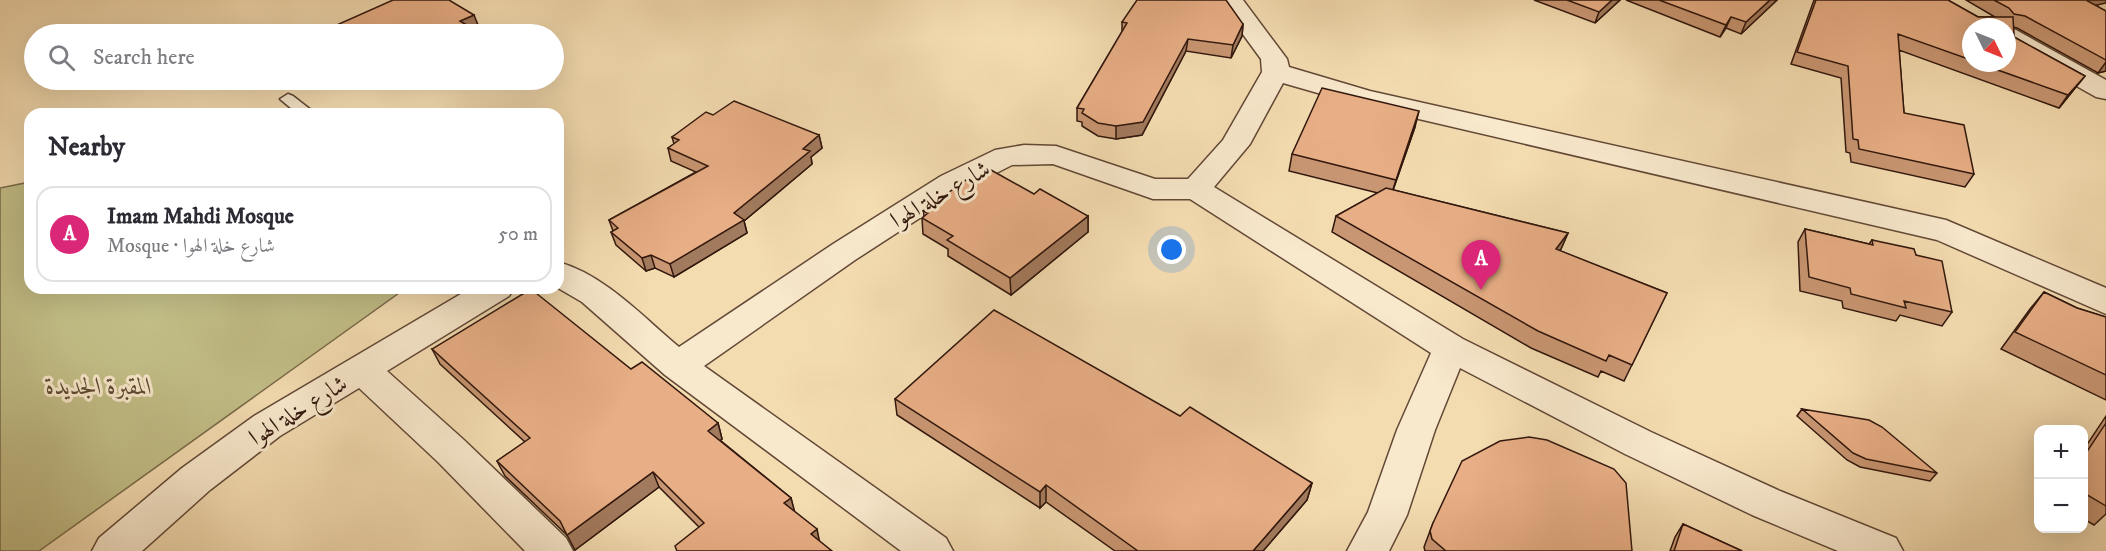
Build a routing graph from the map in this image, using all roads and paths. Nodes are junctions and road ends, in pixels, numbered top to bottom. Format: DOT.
graph roads {
  1 [pos="1230,0"];
  2 [pos="2016,41"];
  3 [pos="1276,72"];
  4 [pos="2106,91"];
  5 [pos="288,99"];
  6 [pos="300,108"];
  7 [pos="1196,189"];
  8 [pos="564,276"];
  9 [pos="487,294"];
  10 [pos="2106,302"];
  11 [pos="1451,348"];
  12 [pos="678,366"];
  13 [pos="363,370"];
  14 [pos="113,551"];
  15 [pos="552,551"];
  16 [pos="932,551"];
  17 [pos="1368,551"];
  18 [pos="1882,551"];
  1 -- 3 [label="street"];
  2 -- 4 [label="street"];
  3 -- 7 [label="street"];
  3 -- 10 [label="street"];
  5 -- 6 [label="lane"];
  7 -- 11 [label="street"];
  7 -- 12 [label="street, شارع خلة الهوا"];
  8 -- 12 [label="street"];
  9 -- 13 [label="street, شارع خلة الهوا"];
  11 -- 17 [label="street"];
  11 -- 18 [label="street"];
  12 -- 16 [label="street"];
  13 -- 14 [label="street, شارع خلة الهوا"];
  13 -- 15 [label="street"];
}
